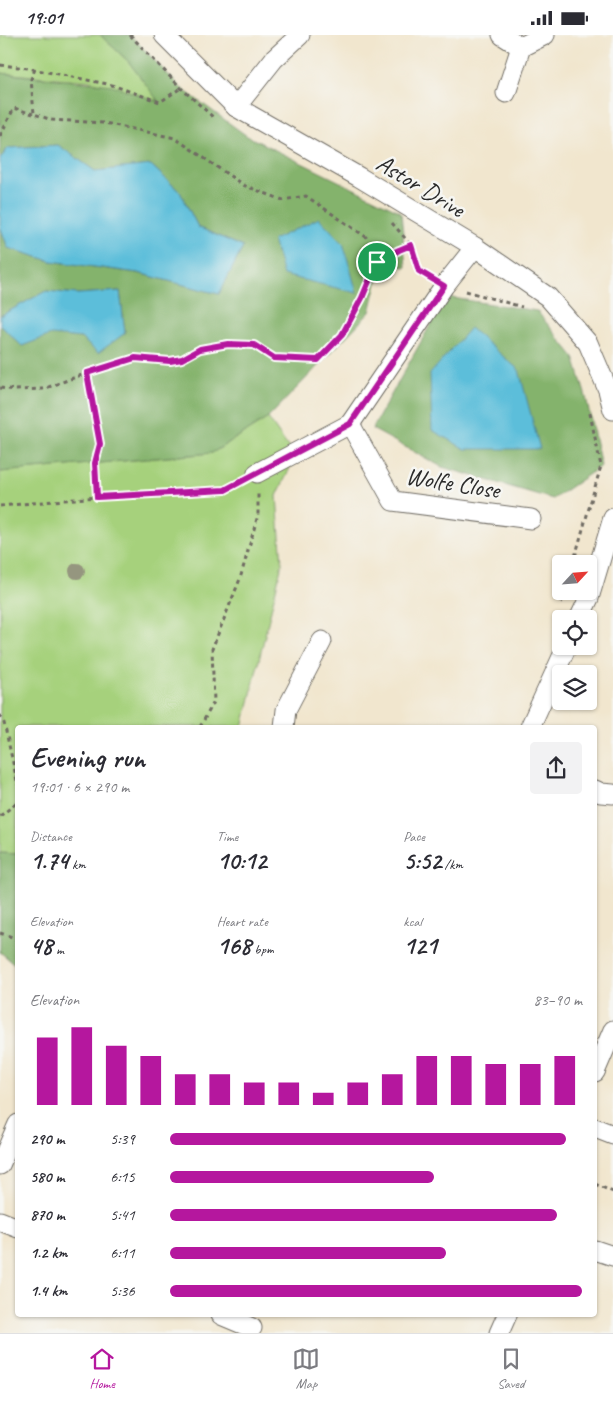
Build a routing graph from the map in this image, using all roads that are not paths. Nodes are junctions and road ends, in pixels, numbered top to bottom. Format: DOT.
graph roads {
  1 [pos="164,35"];
  2 [pos="300,35"];
  3 [pos="502,35"];
  4 [pos="545,35"];
  5 [pos="521,47"];
  6 [pos="506,93"];
  7 [pos="236,107"];
  8 [pos="475,247"];
  9 [pos="611,389"];
  10 [pos="613,410"];
  11 [pos="350,424"];
  12 [pos="257,473"];
  13 [pos="613,518"];
  14 [pos="532,519"];
  15 [pos="583,610"];
  16 [pos="322,641"];
  17 [pos="562,655"];
  18 [pos="284,725"];
  19 [pos="531,725"];
  20 [pos="597,790"];
  21 [pos="613,794"];
  22 [pos="613,1030"];
  23 [pos="597,1068"];
  24 [pos="597,1128"];
  25 [pos="15,1131"];
  26 [pos="613,1135"];
  27 [pos="0,1165"];
  28 [pos="0,1221"];
  29 [pos="15,1227"];
  30 [pos="597,1251"];
  31 [pos="613,1256"];
  32 [pos="227,1317"];
  33 [pos="506,1317"];
  34 [pos="253,1325"];
  35 [pos="499,1333"];
  1 -- 7 [label="street, Astor Drive"];
  2 -- 7 [label="street"];
  3 -- 5 [label="street"];
  4 -- 5 [label="street"];
  5 -- 6 [label="street"];
  7 -- 8 [label="street, Astor Drive"];
  8 -- 9 [label="street, Astor Drive"];
  8 -- 11 [label="street"];
  9 -- 10 [label="street, Astor Drive"];
  11 -- 12 [label="street"];
  11 -- 14 [label="street, Wolfe Close"];
  13 -- 15 [label="street"];
  16 -- 18 [label="street"];
  17 -- 19 [label="street"];
  20 -- 21 [label="street"];
  22 -- 23 [label="street"];
  24 -- 26 [label="street"];
  25 -- 27 [label="street"];
  28 -- 29 [label="street"];
  30 -- 31 [label="street"];
  32 -- 34 [label="street"];
  33 -- 35 [label="street"];
}
